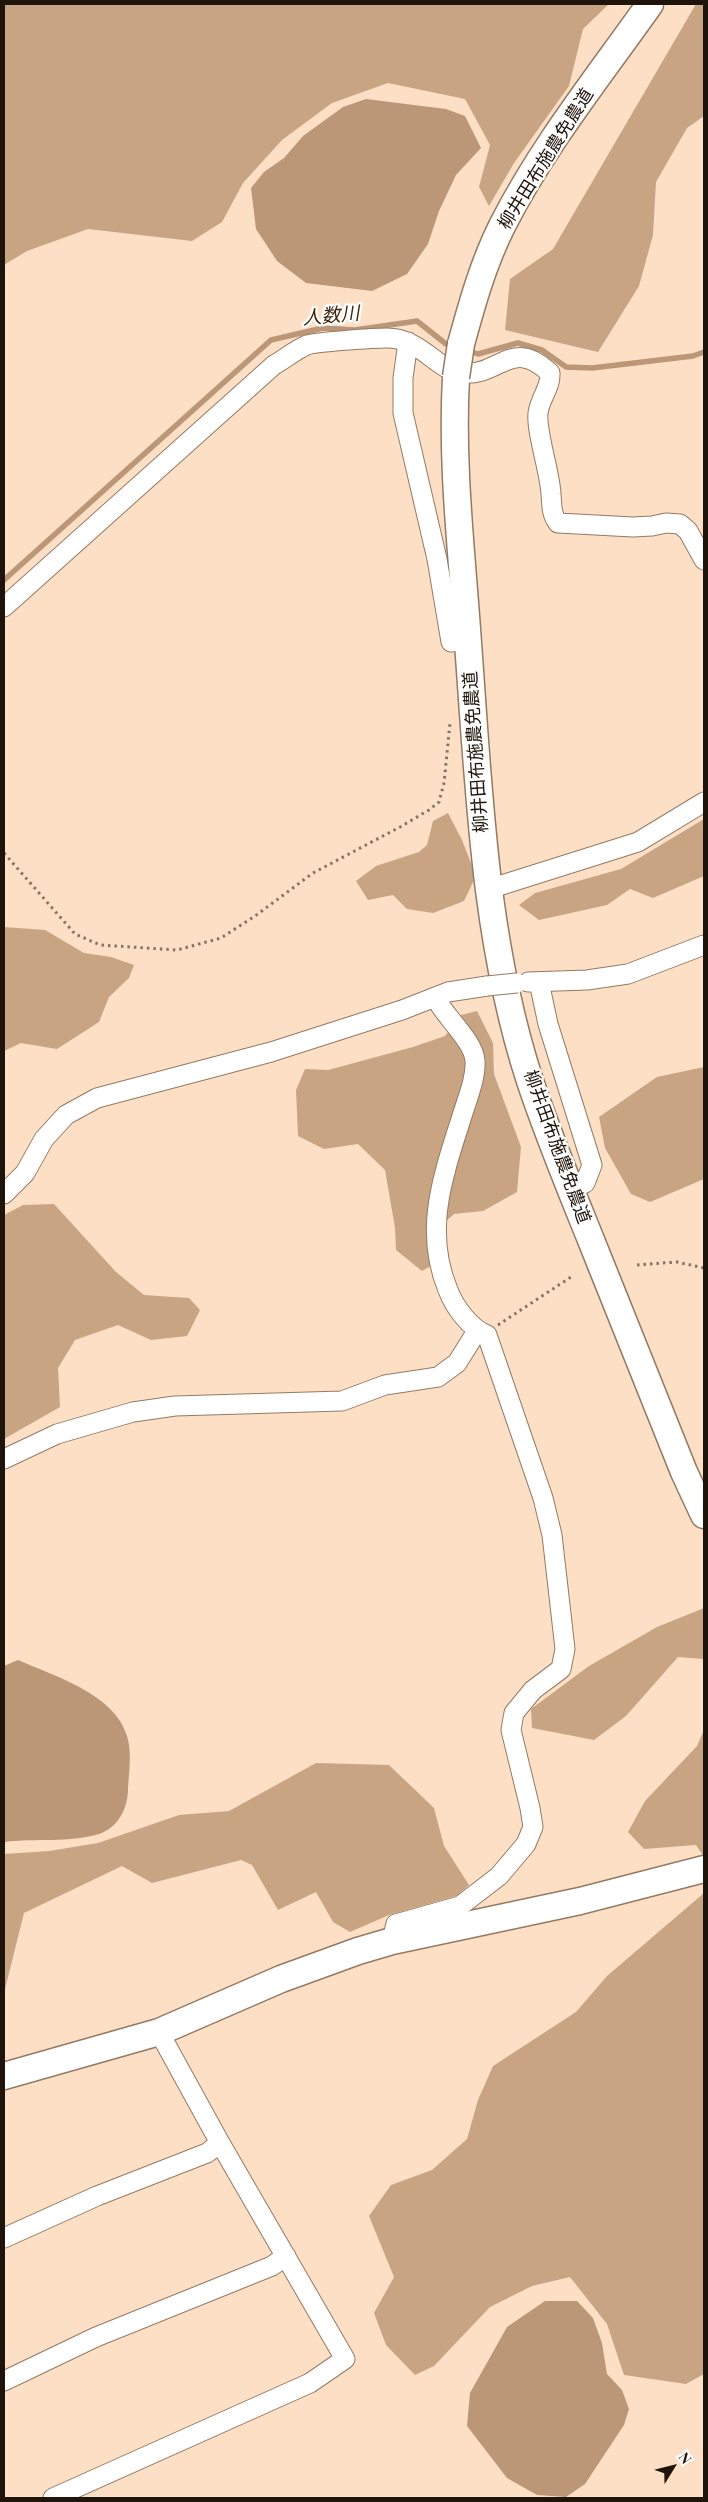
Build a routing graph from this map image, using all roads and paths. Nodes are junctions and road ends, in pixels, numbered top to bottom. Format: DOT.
graph roads {
  1 [pos="650,4"];
  2 [pos="408,342"];
  3 [pos="704,560"];
  4 [pos="4,607"];
  5 [pos="468,640"];
  6 [pos="451,714"];
  7 [pos="704,802"];
  8 [pos="4,853"];
  9 [pos="489,889"];
  10 [pos="704,946"];
  11 [pos="540,982"];
  12 [pos="435,996"];
  13 [pos="571,1189"];
  14 [pos="4,1194"];
  15 [pos="637,1265"];
  16 [pos="704,1268"];
  17 [pos="574,1275"];
  18 [pos="482,1333"];
  19 [pos="4,1458"];
  20 [pos="704,1515"];
  21 [pos="704,1869"];
  22 [pos="392,1941"];
  23 [pos="159,2032"];
  24 [pos="4,2076"];
  25 [pos="220,2143"];
  26 [pos="4,2238"];
  27 [pos="286,2256"];
  28 [pos="4,2381"];
  29 [pos="53,2498"];
  1 -- 5 [label="street, 柳井田布施農免農道, bridge"];
  2 -- 3 [label="street"];
  2 -- 4 [label="street"];
  2 -- 5 [label="street"];
  5 -- 9 [label="street, 柳井田布施農免農道"];
  6 -- 8 [label="path"];
  7 -- 9 [label="street"];
  9 -- 13 [label="street, 柳井田布施農免農道"];
  10 -- 11 [label="street"];
  11 -- 12 [label="street, bridge"];
  11 -- 13 [label="street"];
  12 -- 14 [label="street"];
  12 -- 18 [label="street"];
  13 -- 20 [label="street, 柳井田布施農免農道"];
  15 -- 16 [label="path"];
  17 -- 18 [label="path"];
  18 -- 19 [label="street"];
  18 -- 22 [label="street"];
  21 -- 22 [label="street"];
  22 -- 23 [label="street"];
  23 -- 24 [label="street"];
  23 -- 25 [label="street"];
  25 -- 26 [label="street"];
  25 -- 27 [label="street"];
  27 -- 28 [label="street"];
  27 -- 29 [label="street"];
}
